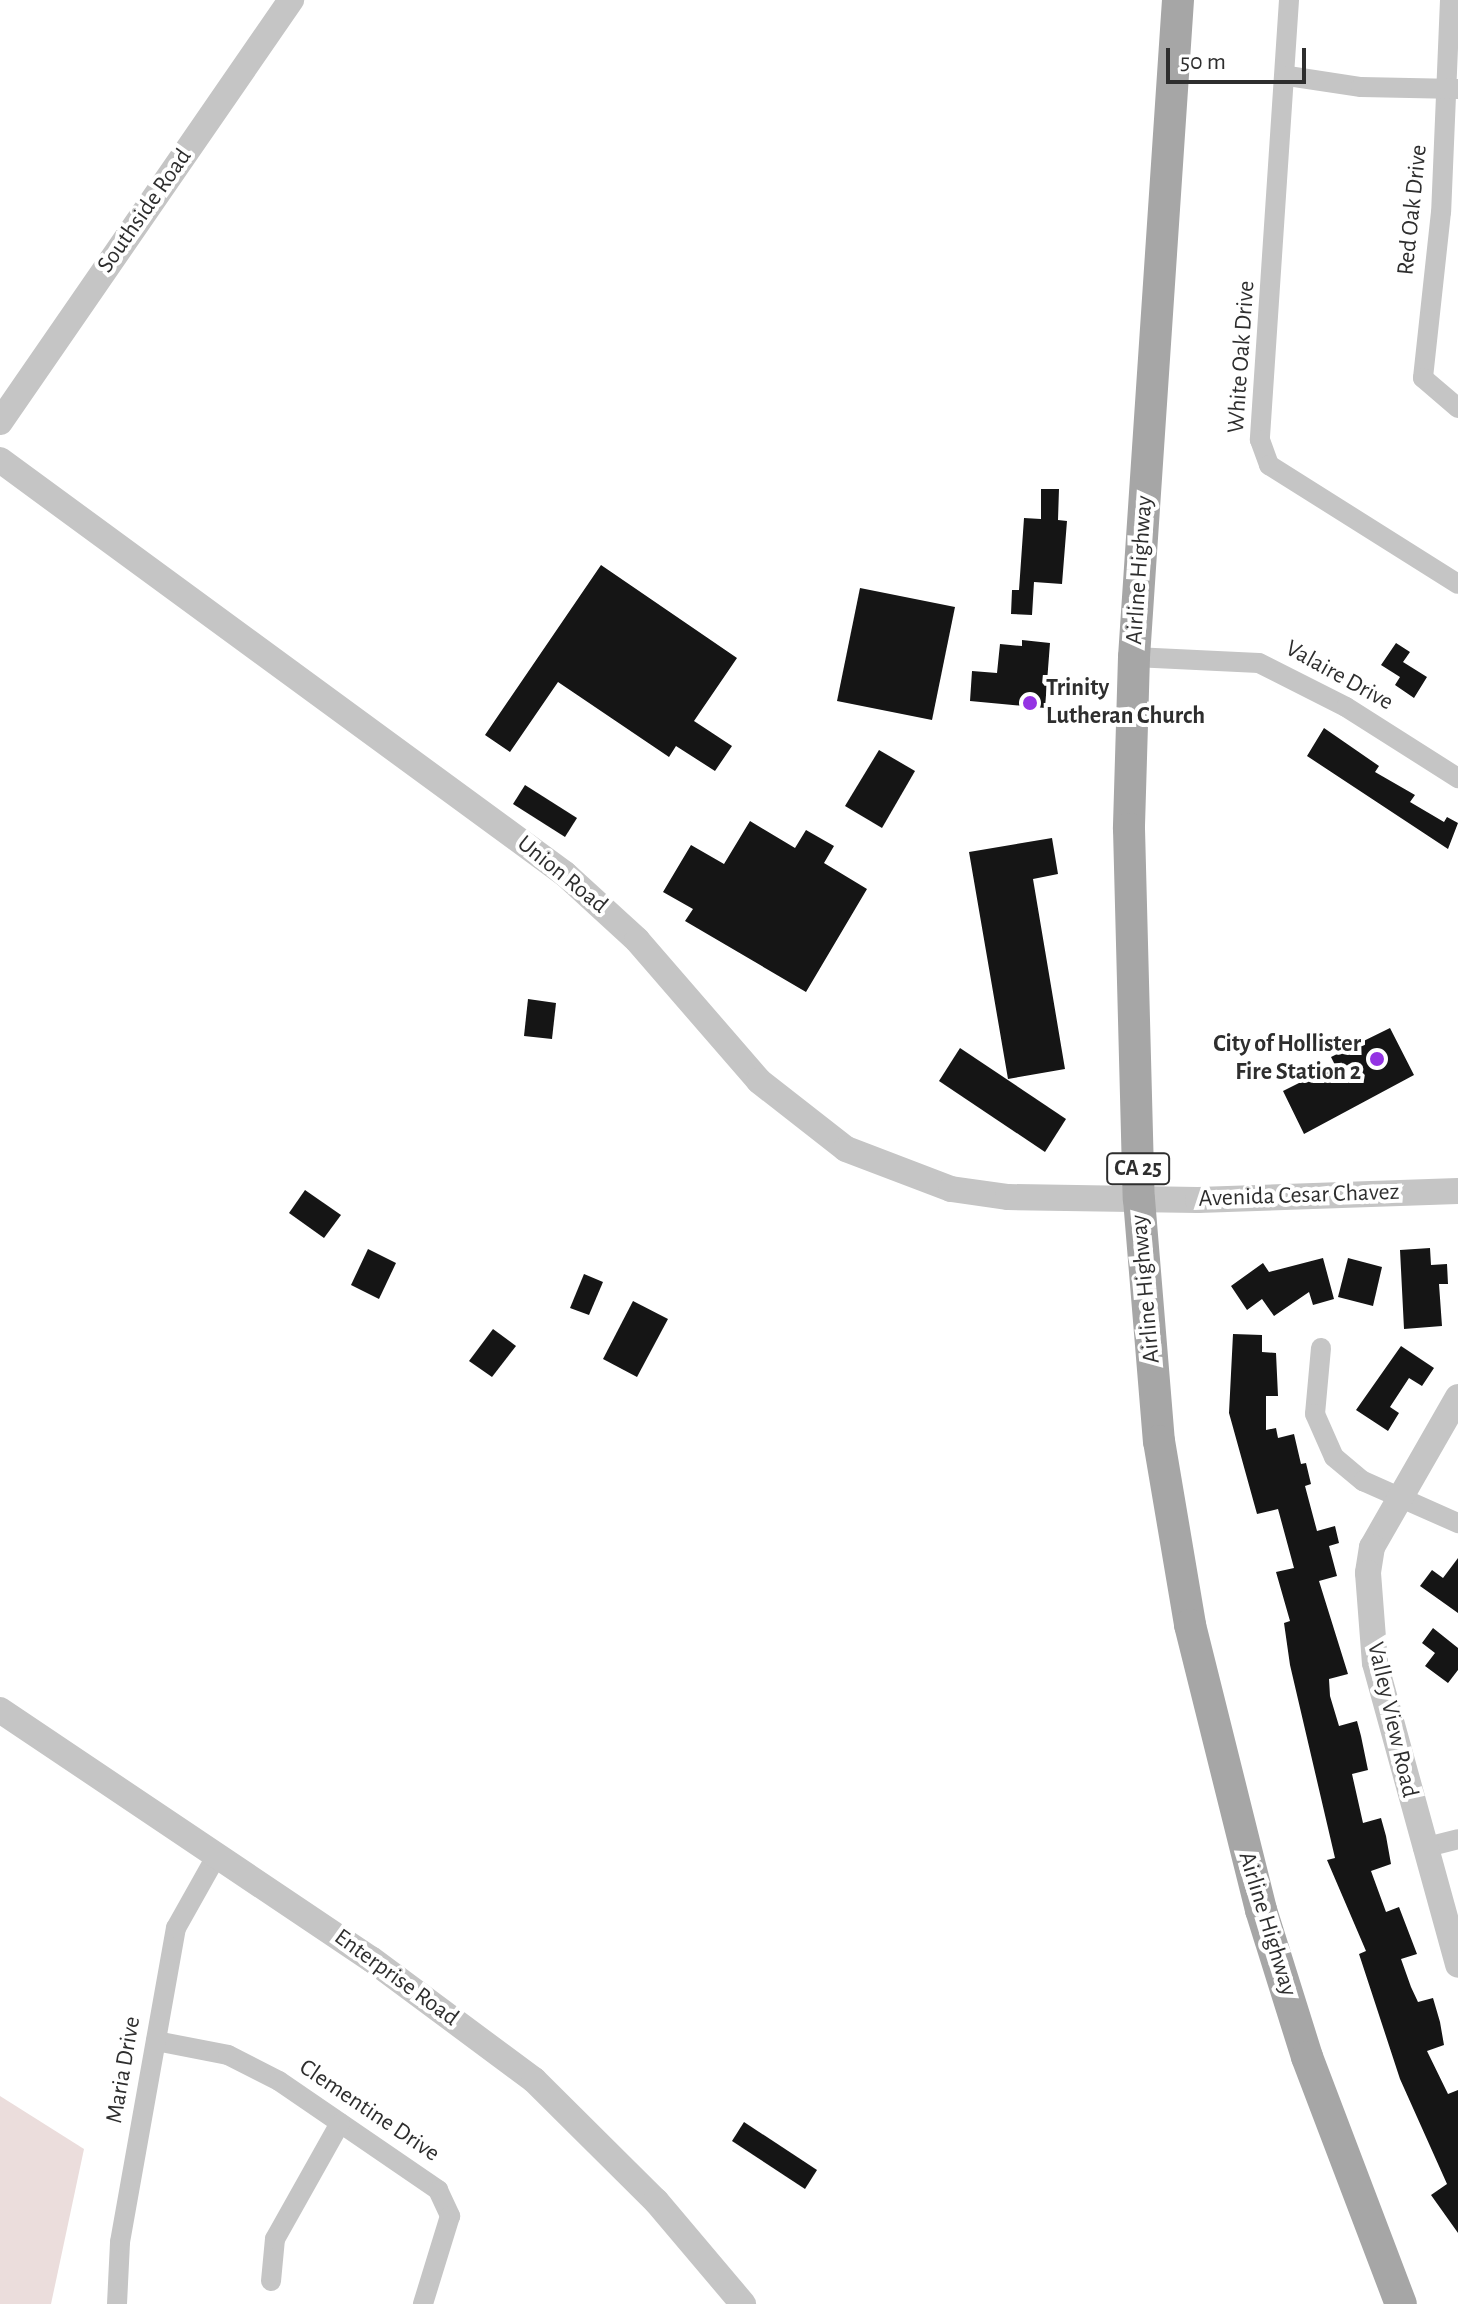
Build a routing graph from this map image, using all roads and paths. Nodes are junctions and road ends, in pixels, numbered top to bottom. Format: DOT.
graph roads {
  1 [pos="291,0"];
  2 [pos="1178,0"];
  3 [pos="1289,0"];
  4 [pos="1450,0"];
  5 [pos="1288,76"];
  6 [pos="1454,89"];
  7 [pos="1450,212"];
  8 [pos="1458,408"];
  9 [pos="0,422"];
  10 [pos="0,460"];
  11 [pos="1458,584"];
  12 [pos="1134,657"];
  13 [pos="1458,778"];
  14 [pos="1458,1191"];
  15 [pos="1139,1199"];
  16 [pos="1321,1348"];
  17 [pos="1458,1397"];
  18 [pos="1403,1495"];
  19 [pos="1458,1523"];
  20 [pos="0,1710"];
  21 [pos="1458,1839"];
  22 [pos="1423,1848"];
  23 [pos="217,1855"];
  24 [pos="1458,1965"];
  25 [pos="156,2041"];
  26 [pos="340,2123"];
  27 [pos="271,2281"];
  28 [pos="117,2304"];
  29 [pos="423,2304"];
  30 [pos="743,2304"];
  31 [pos="1401,2304"];
  1 -- 9 [label="street, Southside Road"];
  2 -- 12 [label="main road, Airline Highway / CA 25"];
  3 -- 5 [label="street, White Oak Drive"];
  4 -- 6 [label="street, Red Oak Drive"];
  5 -- 6 [label="street"];
  5 -- 11 [label="street, White Oak Drive"];
  6 -- 7 [label="street, Red Oak Drive"];
  7 -- 8 [label="street, Red Oak Drive"];
  10 -- 15 [label="street, Union Road"];
  12 -- 13 [label="street, Valaire Drive"];
  12 -- 15 [label="main road, Airline Highway / CA 25"];
  14 -- 15 [label="street, Avenida Cesar Chavez"];
  15 -- 31 [label="main road, Airline Highway / CA 25"];
  16 -- 18 [label="street"];
  17 -- 18 [label="street, Valley View Road"];
  18 -- 19 [label="street"];
  18 -- 22 [label="street, Valley View Road"];
  20 -- 23 [label="street, Enterprise Road"];
  21 -- 22 [label="street"];
  22 -- 24 [label="street, Valley View Road"];
  23 -- 25 [label="street, Maria Drive"];
  23 -- 30 [label="street, Enterprise Road"];
  25 -- 26 [label="street, Clementine Drive"];
  25 -- 28 [label="street, Maria Drive"];
  26 -- 27 [label="street"];
  26 -- 29 [label="street, Clementine Drive"];
}
